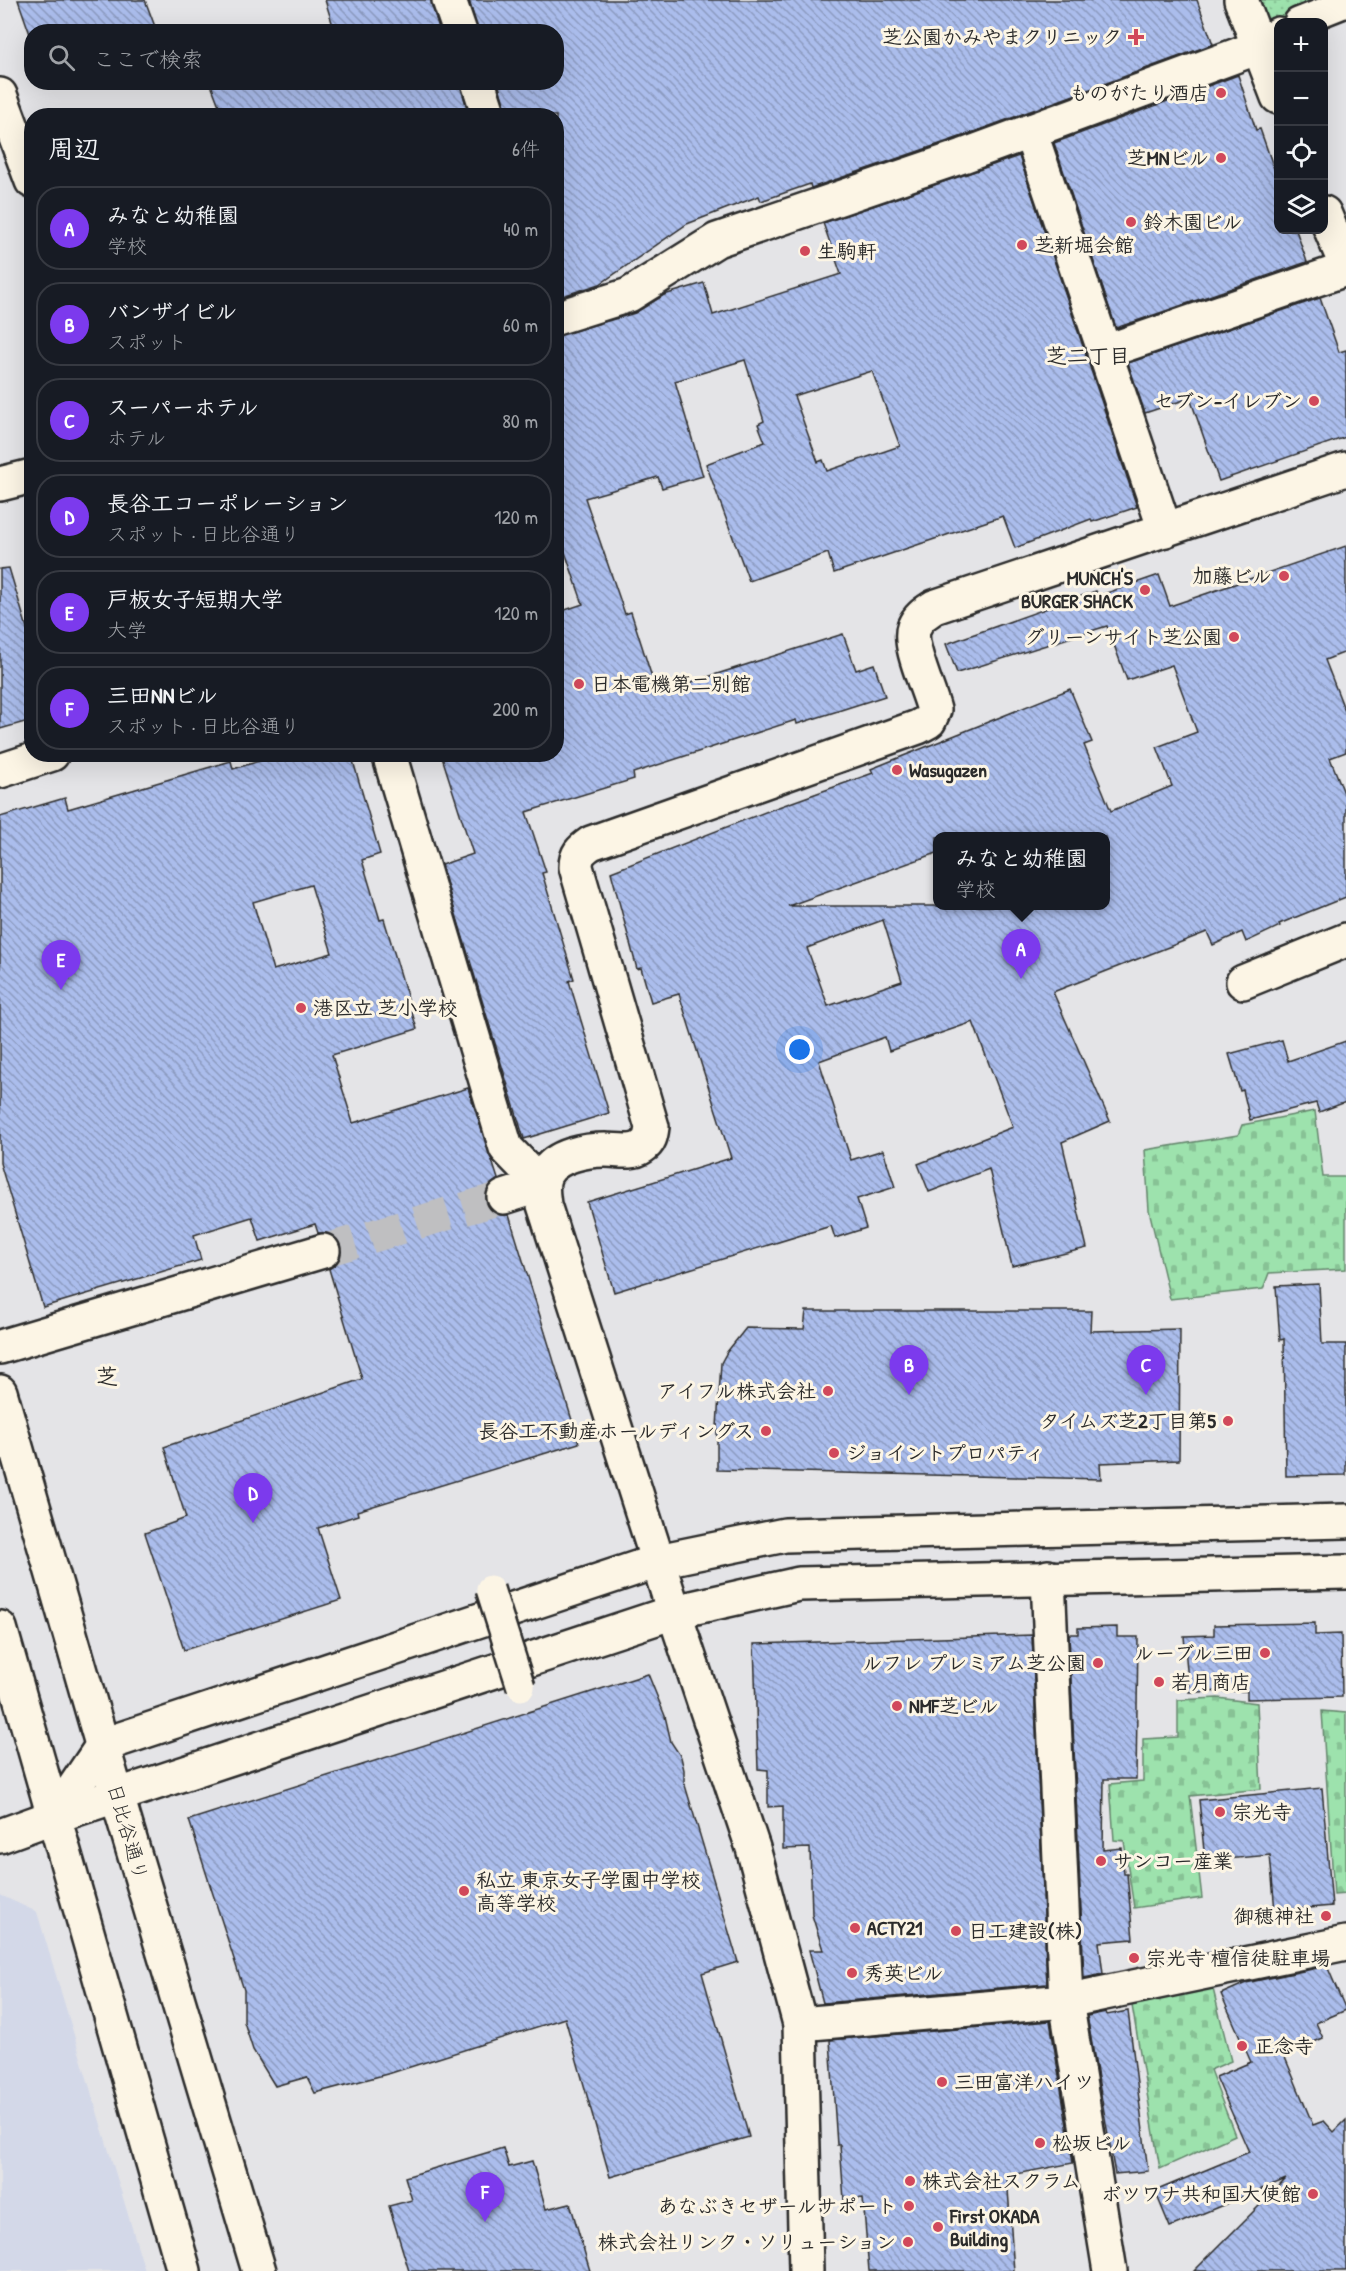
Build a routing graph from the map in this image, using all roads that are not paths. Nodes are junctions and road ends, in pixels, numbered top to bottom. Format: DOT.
graph roads {
  1 [pos="449,0"];
  2 [pos="1241,0"];
  3 [pos="1346,3"];
  4 [pos="1312,18"];
  5 [pos="457,24"];
  6 [pos="1274,29"];
  7 [pos="1274,35"];
  8 [pos="481,90"];
  9 [pos="0,95"];
  10 [pos="486,108"];
  11 [pos="1030,130"];
  12 [pos="24,159"];
  13 [pos="1328,225"];
  14 [pos="1346,267"];
  15 [pos="564,313"];
  16 [pos="1104,352"];
  17 [pos="1346,469"];
  18 [pos="24,478"];
  19 [pos="0,484"];
  20 [pos="1165,530"];
  21 [pos="28,762"];
  22 [pos="390,762"];
  23 [pos="0,771"];
  24 [pos="1346,940"];
  25 [pos="1243,982"];
  26 [pos="542,1185"];
  27 [pos="504,1197"];
  28 [pos="323,1251"];
  29 [pos="0,1347"];
  30 [pos="0,1392"];
  31 [pos="1346,1521"];
  32 [pos="658,1561"];
  33 [pos="1346,1572"];
  34 [pos="1048,1577"];
  35 [pos="490,1589"];
  36 [pos="674,1612"];
  37 [pos="0,1628"];
  38 [pos="521,1687"];
  39 [pos="103,1745"];
  40 [pos="117,1796"];
  41 [pos="55,1816"];
  42 [pos="0,1836"];
  43 [pos="1346,1943"];
  44 [pos="1066,2001"];
  45 [pos="800,2024"];
  46 [pos="184,2271"];
  47 [pos="259,2271"];
  48 [pos="806,2271"];
  49 [pos="1110,2271"];
  1 -- 5 [label="street"];
  2 -- 6 [label="street"];
  3 -- 4 [label="street"];
  7 -- 11 [label="street"];
  8 -- 10 [label="street"];
  9 -- 12 [label="street"];
  11 -- 15 [label="street"];
  11 -- 16 [label="street"];
  13 -- 14 [label="street"];
  14 -- 16 [label="street"];
  16 -- 20 [label="street"];
  17 -- 20 [label="street"];
  18 -- 19 [label="street"];
  20 -- 26 [label="street"];
  21 -- 23 [label="street"];
  22 -- 26 [label="street"];
  24 -- 25 [label="street"];
  26 -- 27 [label="street"];
  26 -- 32 [label="street"];
  28 -- 29 [label="street"];
  30 -- 39 [label="street, 日比谷通り"];
  31 -- 32 [label="street"];
  32 -- 36 [label="street"];
  32 -- 39 [label="street"];
  33 -- 34 [label="street"];
  34 -- 36 [label="street"];
  34 -- 44 [label="street"];
  35 -- 38 [label="street, bridge"];
  36 -- 40 [label="street"];
  36 -- 45 [label="street"];
  37 -- 41 [label="street"];
  39 -- 40 [label="street, 日比谷通り"];
  39 -- 41 [label="street"];
  40 -- 41 [label="street"];
  40 -- 47 [label="street, 日比谷通り"];
  41 -- 42 [label="street"];
  41 -- 46 [label="street"];
  43 -- 44 [label="street"];
  44 -- 45 [label="street"];
  44 -- 49 [label="street"];
  45 -- 48 [label="street"];
}
